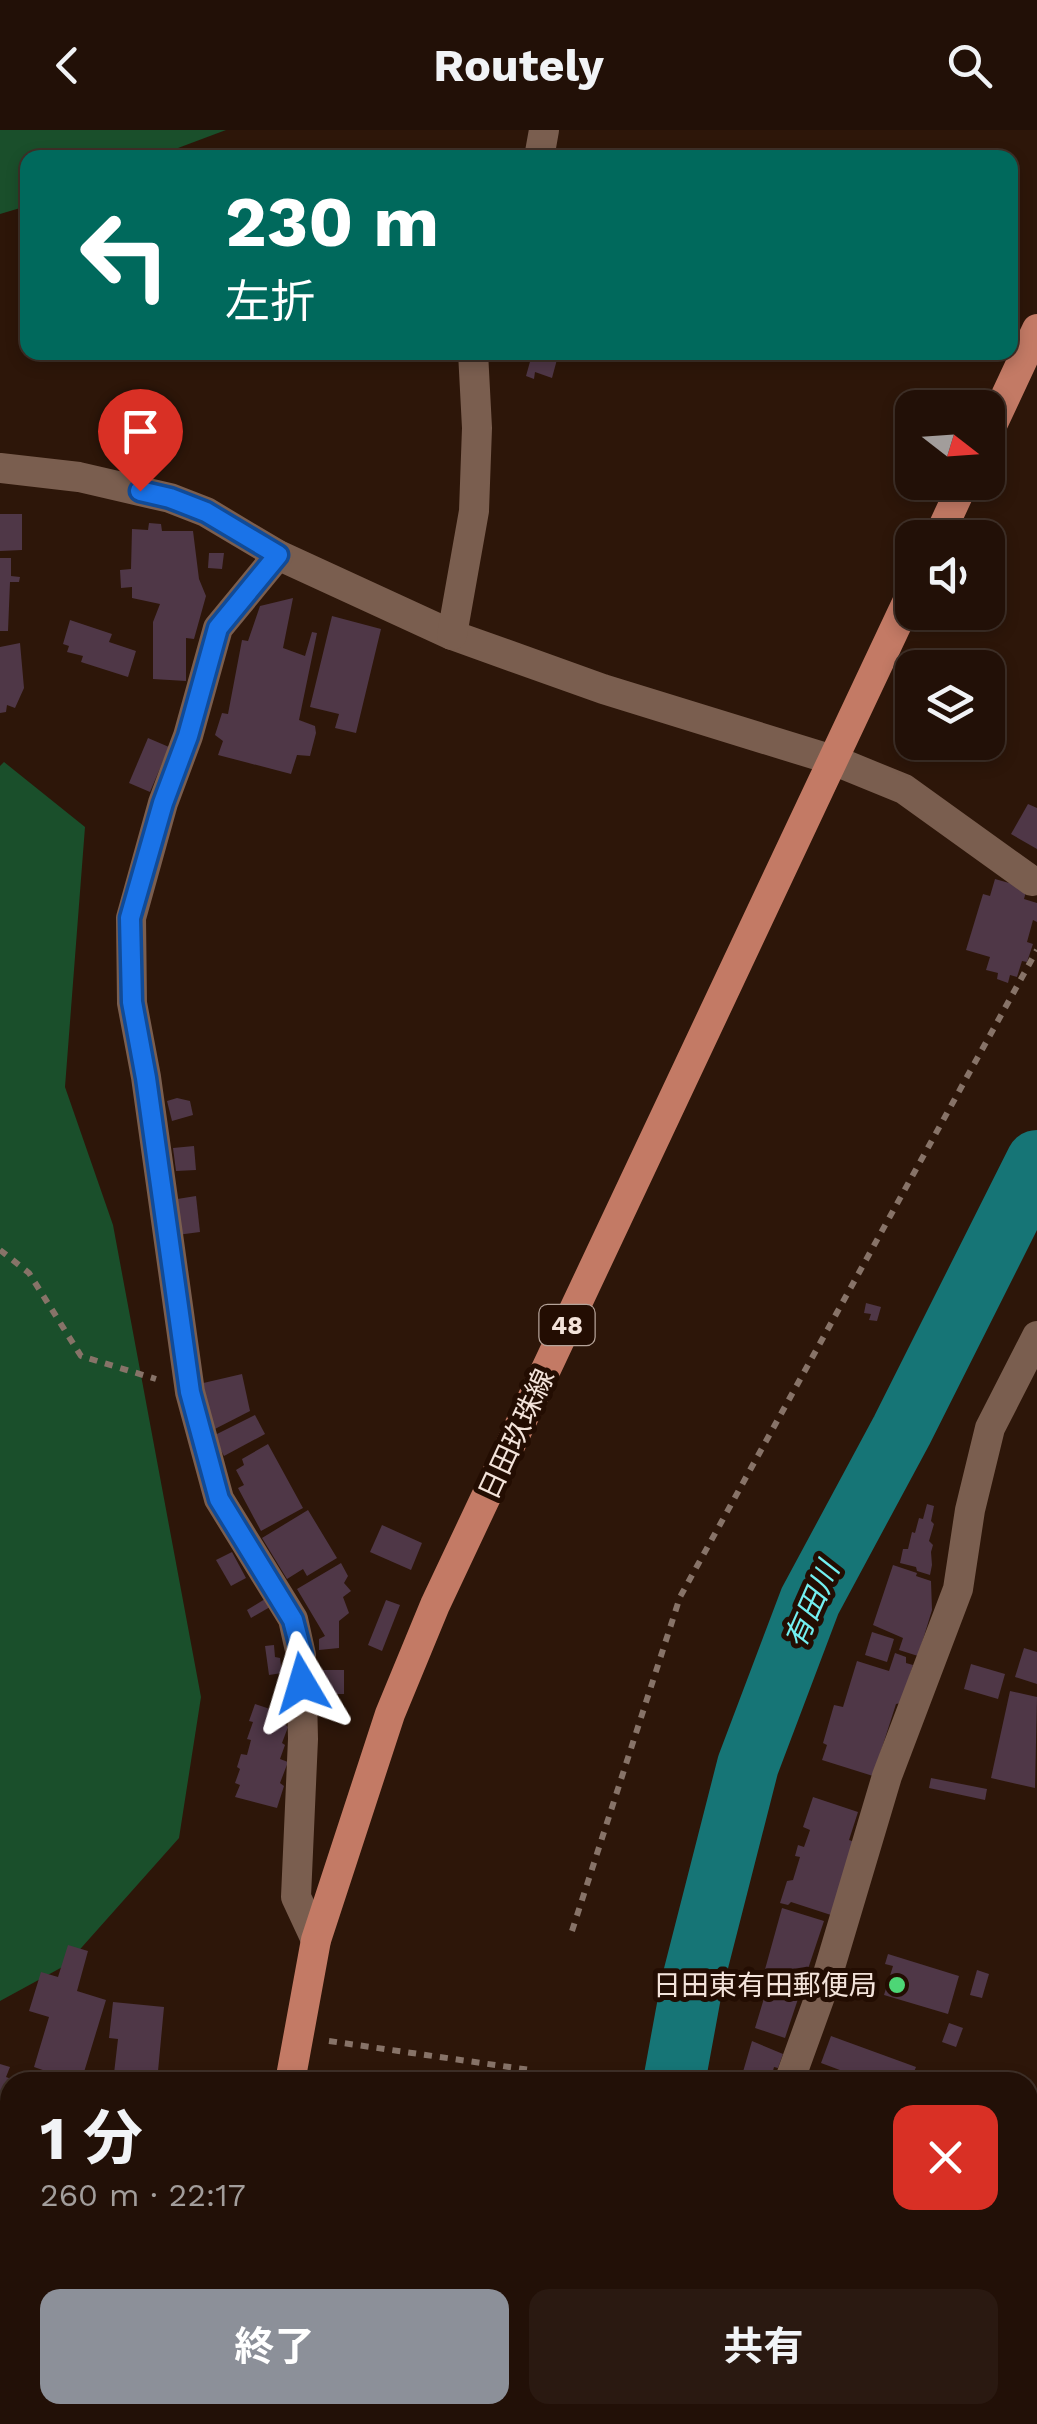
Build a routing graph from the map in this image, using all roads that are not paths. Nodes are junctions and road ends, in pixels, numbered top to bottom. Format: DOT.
graph roads {
  1 [pos="1037,330"];
  2 [pos="474,360"];
  3 [pos="1005,398"];
  4 [pos="0,468"];
  5 [pos="278,555"];
  6 [pos="895,628"];
  7 [pos="452,635"];
  8 [pos="833,760"];
  9 [pos="1032,880"];
  10 [pos="1037,1336"];
  11 [pos="316,1940"];
  12 [pos="292,2072"];
  13 [pos="793,2072"];
  1 -- 3 [label="main road"];
  2 -- 7 [label="street"];
  4 -- 5 [label="street"];
  5 -- 7 [label="street"];
  5 -- 11 [label="street"];
  6 -- 8 [label="main road, 日田玖珠線 / 48"];
  7 -- 8 [label="street"];
  8 -- 9 [label="street"];
  8 -- 11 [label="main road, 日田玖珠線 / 48"];
  10 -- 13 [label="street"];
  11 -- 12 [label="main road, 日田玖珠線 / 48"];
}
